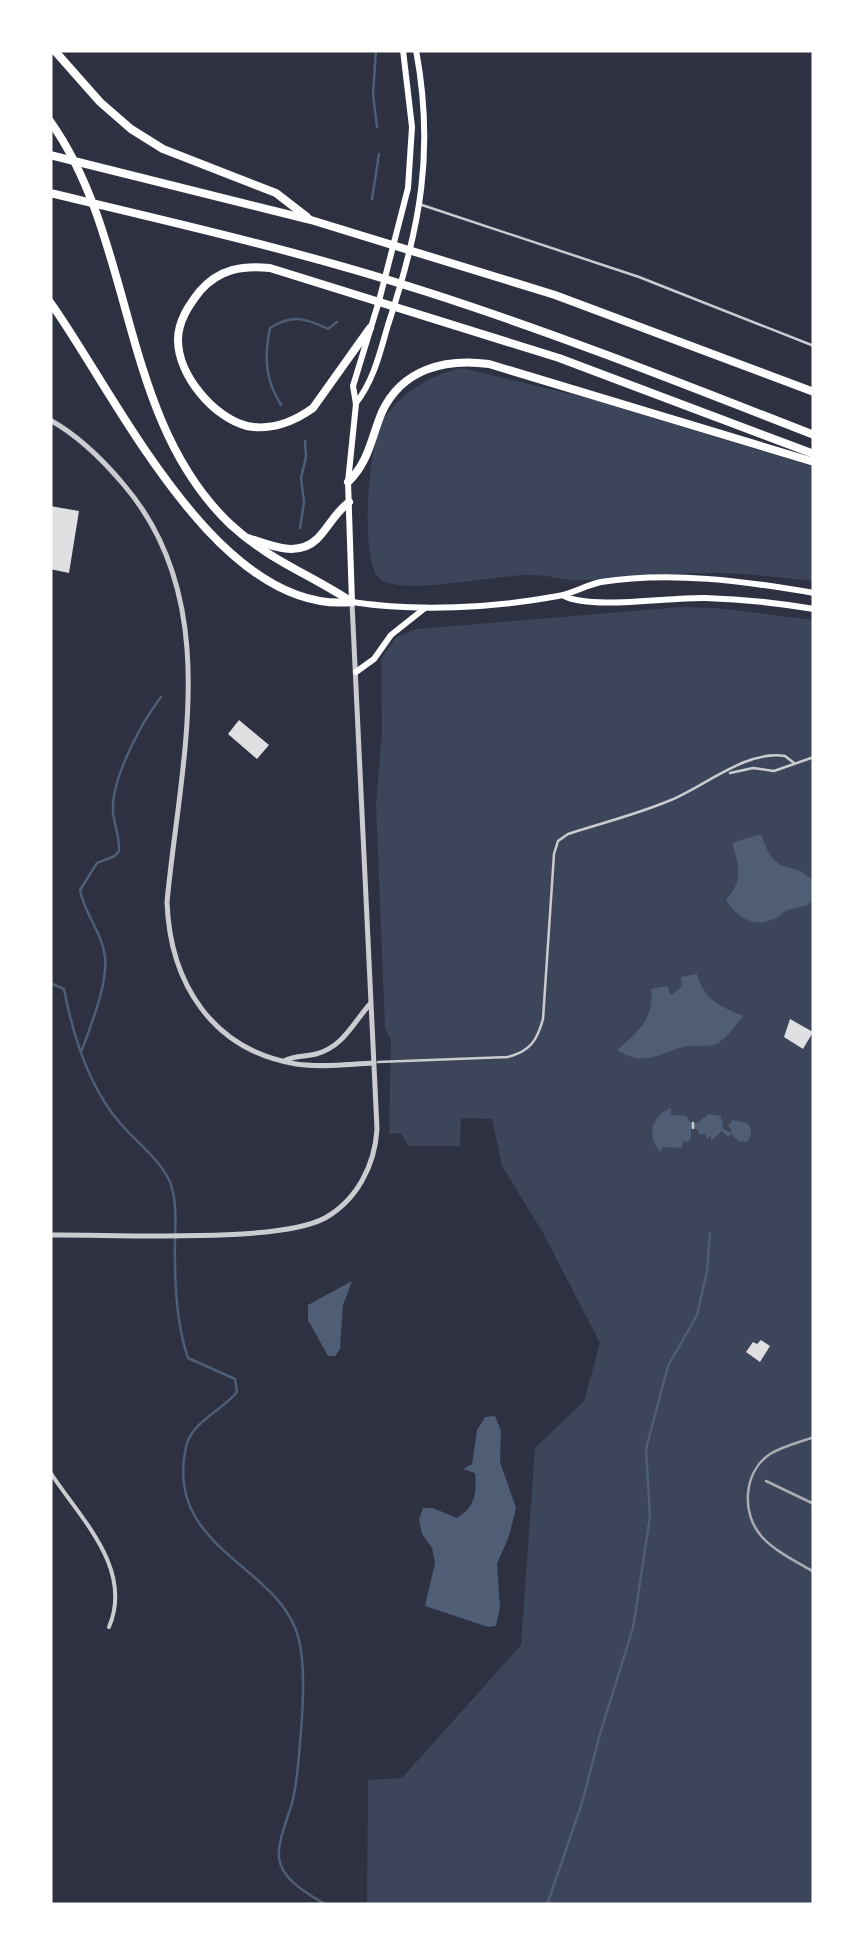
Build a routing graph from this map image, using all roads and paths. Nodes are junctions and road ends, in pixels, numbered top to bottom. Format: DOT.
graph roads {
  1 [pos="54,50"];
  2 [pos="403,50"];
  3 [pos="416,50"];
  4 [pos="50,121"];
  5 [pos="50,155"];
  6 [pos="50,193"];
  7 [pos="420,204"];
  8 [pos="311,220"];
  9 [pos="50,302"];
  10 [pos="370,328"];
  11 [pos="814,346"];
  12 [pos="814,392"];
  13 [pos="356,404"];
  14 [pos="50,420"];
  15 [pos="814,435"];
  16 [pos="814,454"];
  17 [pos="814,462"];
  18 [pos="348,482"];
  19 [pos="348,502"];
  20 [pos="248,538"];
  21 [pos="814,592"];
  22 [pos="563,596"];
  23 [pos="352,602"];
  24 [pos="426,607"];
  25 [pos="814,608"];
  26 [pos="356,672"];
  27 [pos="814,758"];
  28 [pos="794,764"];
  29 [pos="724,774"];
  30 [pos="372,1002"];
  31 [pos="284,1061"];
  32 [pos="374,1062"];
  33 [pos="50,1235"];
  34 [pos="50,1472"];
  35 [pos="109,1627"];
  1 -- 8 [label="highway"];
  2 -- 10 [label="main road"];
  3 -- 7 [label="main road"];
  4 -- 20 [label="highway"];
  5 -- 8 [label="highway"];
  6 -- 15 [label="highway"];
  7 -- 11 [label="lane"];
  7 -- 13 [label="main road"];
  8 -- 12 [label="highway"];
  9 -- 23 [label="highway"];
  10 -- 13 [label="main road"];
  10 -- 16 [label="highway"];
  13 -- 18 [label="main road"];
  14 -- 31 [label="street"];
  17 -- 18 [label="highway"];
  18 -- 19 [label="main road"];
  19 -- 20 [label="highway"];
  19 -- 23 [label="main road"];
  20 -- 23 [label="highway"];
  21 -- 22 [label="main road"];
  22 -- 24 [label="main road"];
  22 -- 25 [label="main road"];
  23 -- 24 [label="main road"];
  23 -- 26 [label="street"];
  24 -- 26 [label="main road"];
  26 -- 30 [label="street"];
  27 -- 28 [label="lane"];
  28 -- 29 [label="lane"];
  28 -- 29 [label="lane"];
  29 -- 32 [label="lane"];
  30 -- 31 [label="street"];
  30 -- 32 [label="street"];
  31 -- 32 [label="street"];
  32 -- 33 [label="street"];
  34 -- 35 [label="street"];
}
